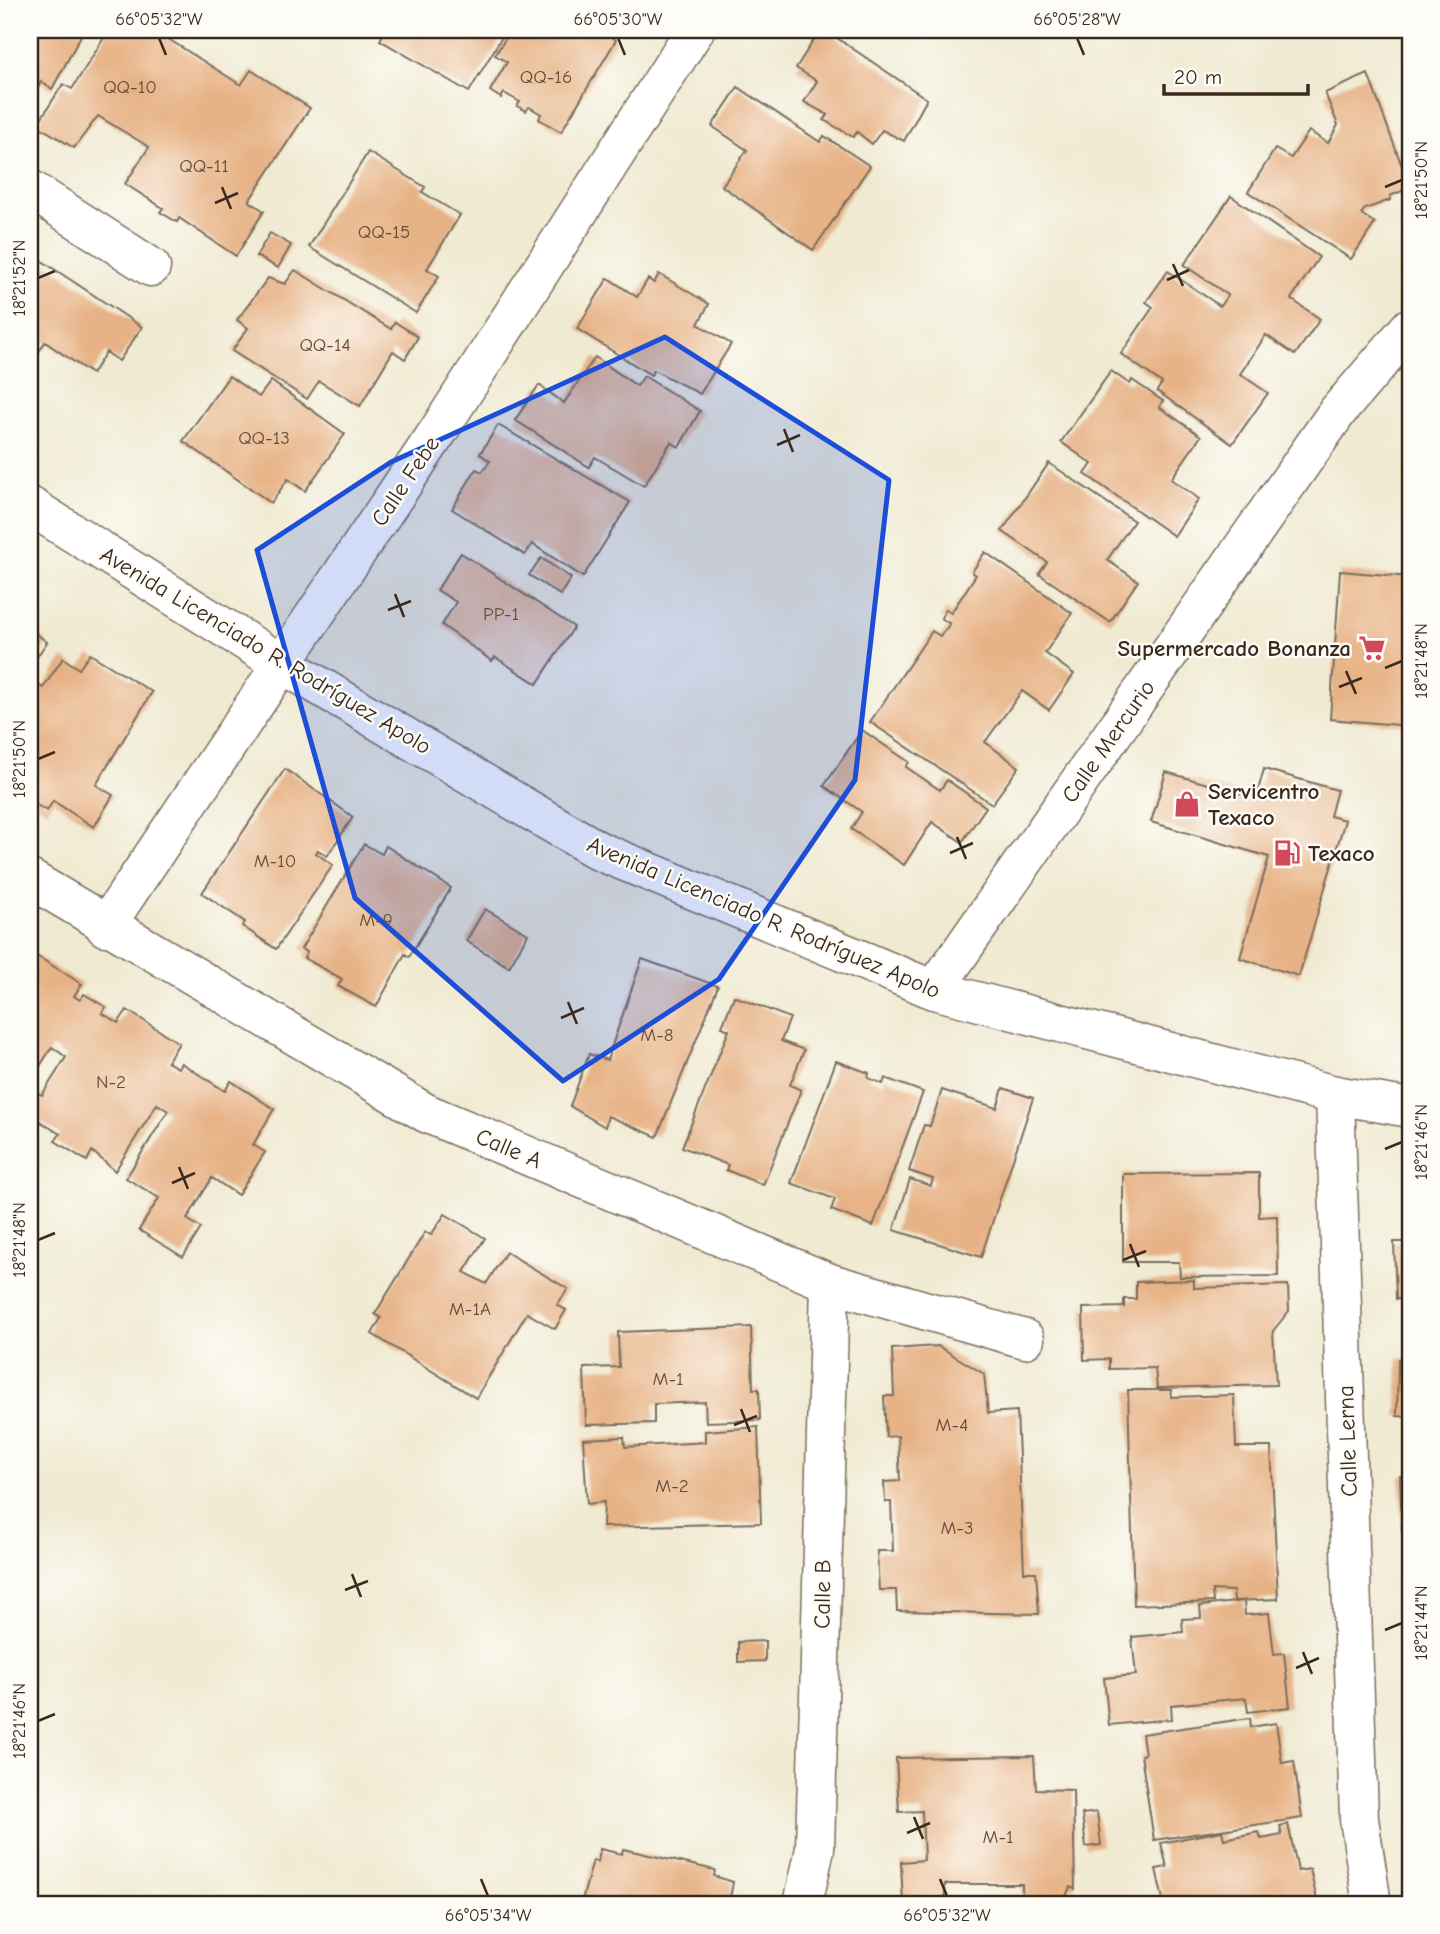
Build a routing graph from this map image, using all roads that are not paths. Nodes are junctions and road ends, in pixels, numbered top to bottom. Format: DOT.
graph roads {
  1 [pos="695,30"];
  2 [pos="30,189"];
  3 [pos="151,267"];
  4 [pos="1410,327"];
  5 [pos="30,506"];
  6 [pos="282,664"];
  7 [pos="30,879"];
  8 [pos="106,927"];
  9 [pos="934,990"];
  10 [pos="1335,1095"];
  11 [pos="1410,1108"];
  12 [pos="830,1283"];
  13 [pos="1025,1339"];
  14 [pos="803,1904"];
  15 [pos="1372,1904"];
  1 -- 6 [label="street, Calle Febe"];
  2 -- 3 [label="street"];
  4 -- 9 [label="street, Calle Mercurio"];
  5 -- 6 [label="street, Avenida Licenciado R. Rodríguez Apolo"];
  6 -- 8 [label="street, Calle Febe"];
  6 -- 9 [label="street, Avenida Licenciado R. Rodríguez Apolo"];
  7 -- 8 [label="street, Calle A"];
  8 -- 12 [label="street, Calle A"];
  9 -- 10 [label="street, Avenida Licenciado R. Rodríguez Apolo"];
  10 -- 11 [label="street, Avenida Licenciado R. Rodríguez Apolo"];
  10 -- 15 [label="street, Calle Lerna"];
  12 -- 13 [label="street, Calle A"];
  12 -- 14 [label="street, Calle B"];
}
